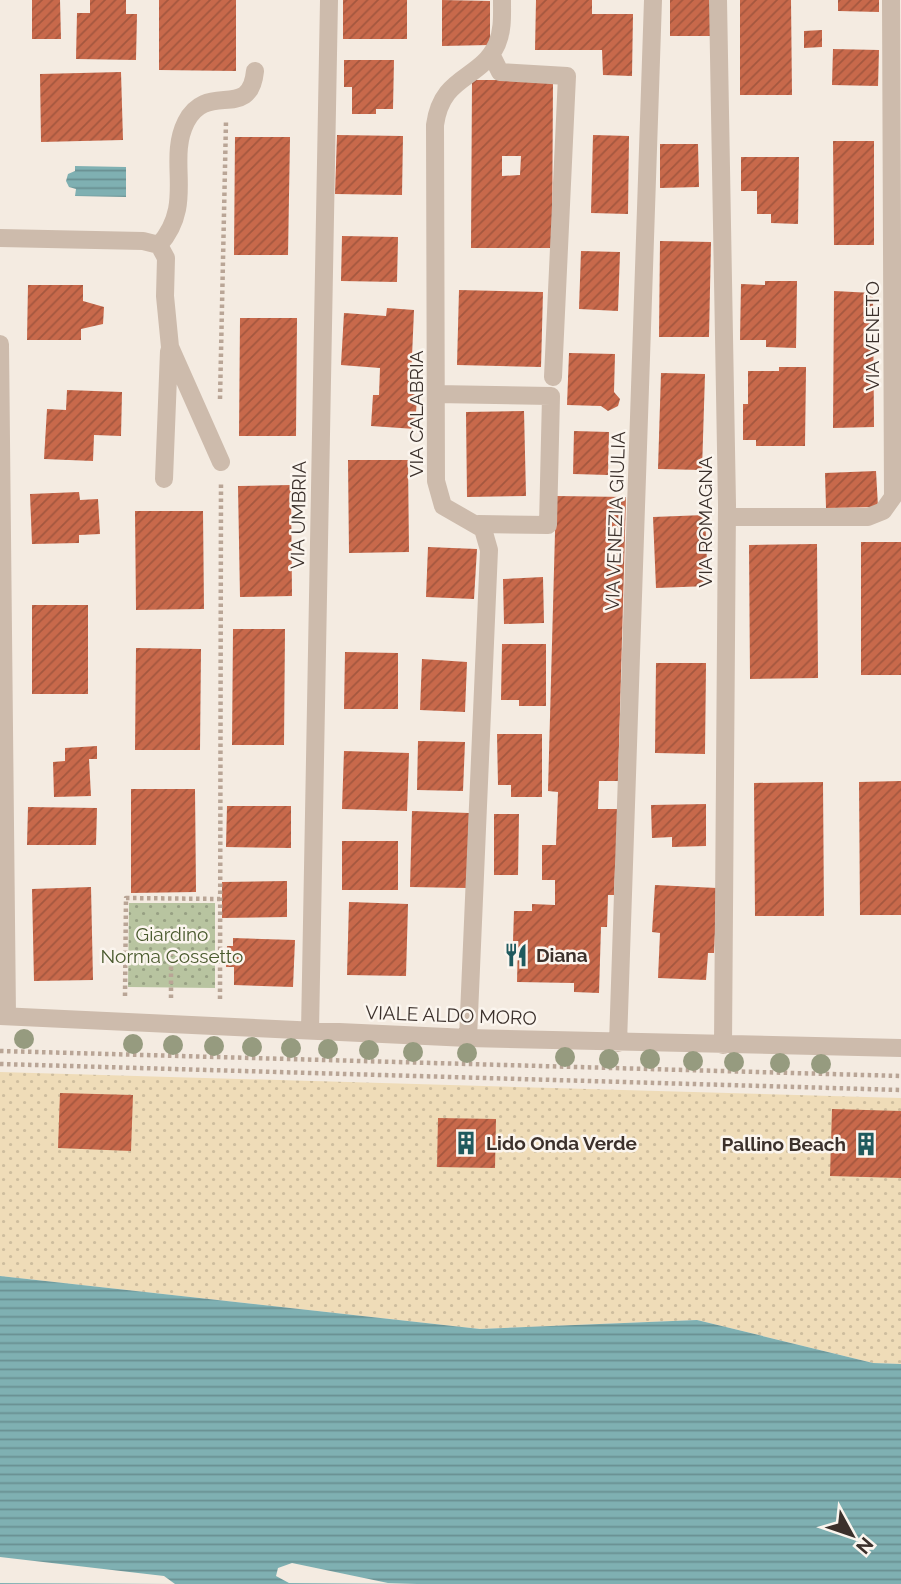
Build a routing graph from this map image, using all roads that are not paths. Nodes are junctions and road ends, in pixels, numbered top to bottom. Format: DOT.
graph roads {
  1 [pos="329,0"];
  2 [pos="502,0"];
  3 [pos="653,0"];
  4 [pos="718,0"];
  5 [pos="891,0"];
  6 [pos="491,54"];
  7 [pos="255,71"];
  8 [pos="0,238"];
  9 [pos="159,245"];
  10 [pos="0,344"];
  11 [pos="170,347"];
  12 [pos="0,366"];
  13 [pos="552,377"];
  14 [pos="436,394"];
  15 [pos="221,462"];
  16 [pos="164,479"];
  17 [pos="727,517"];
  18 [pos="478,524"];
  19 [pos="2,757"];
  20 [pos="4,1016"];
  21 [pos="310,1031"];
  22 [pos="468,1038"];
  23 [pos="618,1042"];
  24 [pos="723,1045"];
  25 [pos="901,1048"];
  1 -- 21 [label="street, VIA UMBRIA"];
  2 -- 6 [label="street"];
  3 -- 23 [label="street, VIA VENEZIA GIULIA"];
  4 -- 17 [label="street, VIA ROMAGNA"];
  5 -- 17 [label="street, VIA VENETO"];
  6 -- 13 [label="street"];
  6 -- 14 [label="street, VIA CALABRIA"];
  7 -- 9 [label="street"];
  8 -- 9 [label="street"];
  9 -- 11 [label="street"];
  10 -- 12 [label="street"];
  11 -- 15 [label="street"];
  11 -- 16 [label="street"];
  12 -- 19 [label="street"];
  14 -- 18 [label="street, VIA CALABRIA"];
  14 -- 18 [label="street"];
  17 -- 24 [label="street, VIA ROMAGNA"];
  18 -- 22 [label="street"];
  19 -- 20 [label="street"];
  20 -- 21 [label="street, VIALE ALDO MORO"];
  21 -- 22 [label="street, VIALE ALDO MORO"];
  22 -- 23 [label="street, VIALE ALDO MORO"];
  23 -- 24 [label="street, VIALE ALDO MORO"];
  24 -- 25 [label="street, VIALE ALDO MORO"];
}
